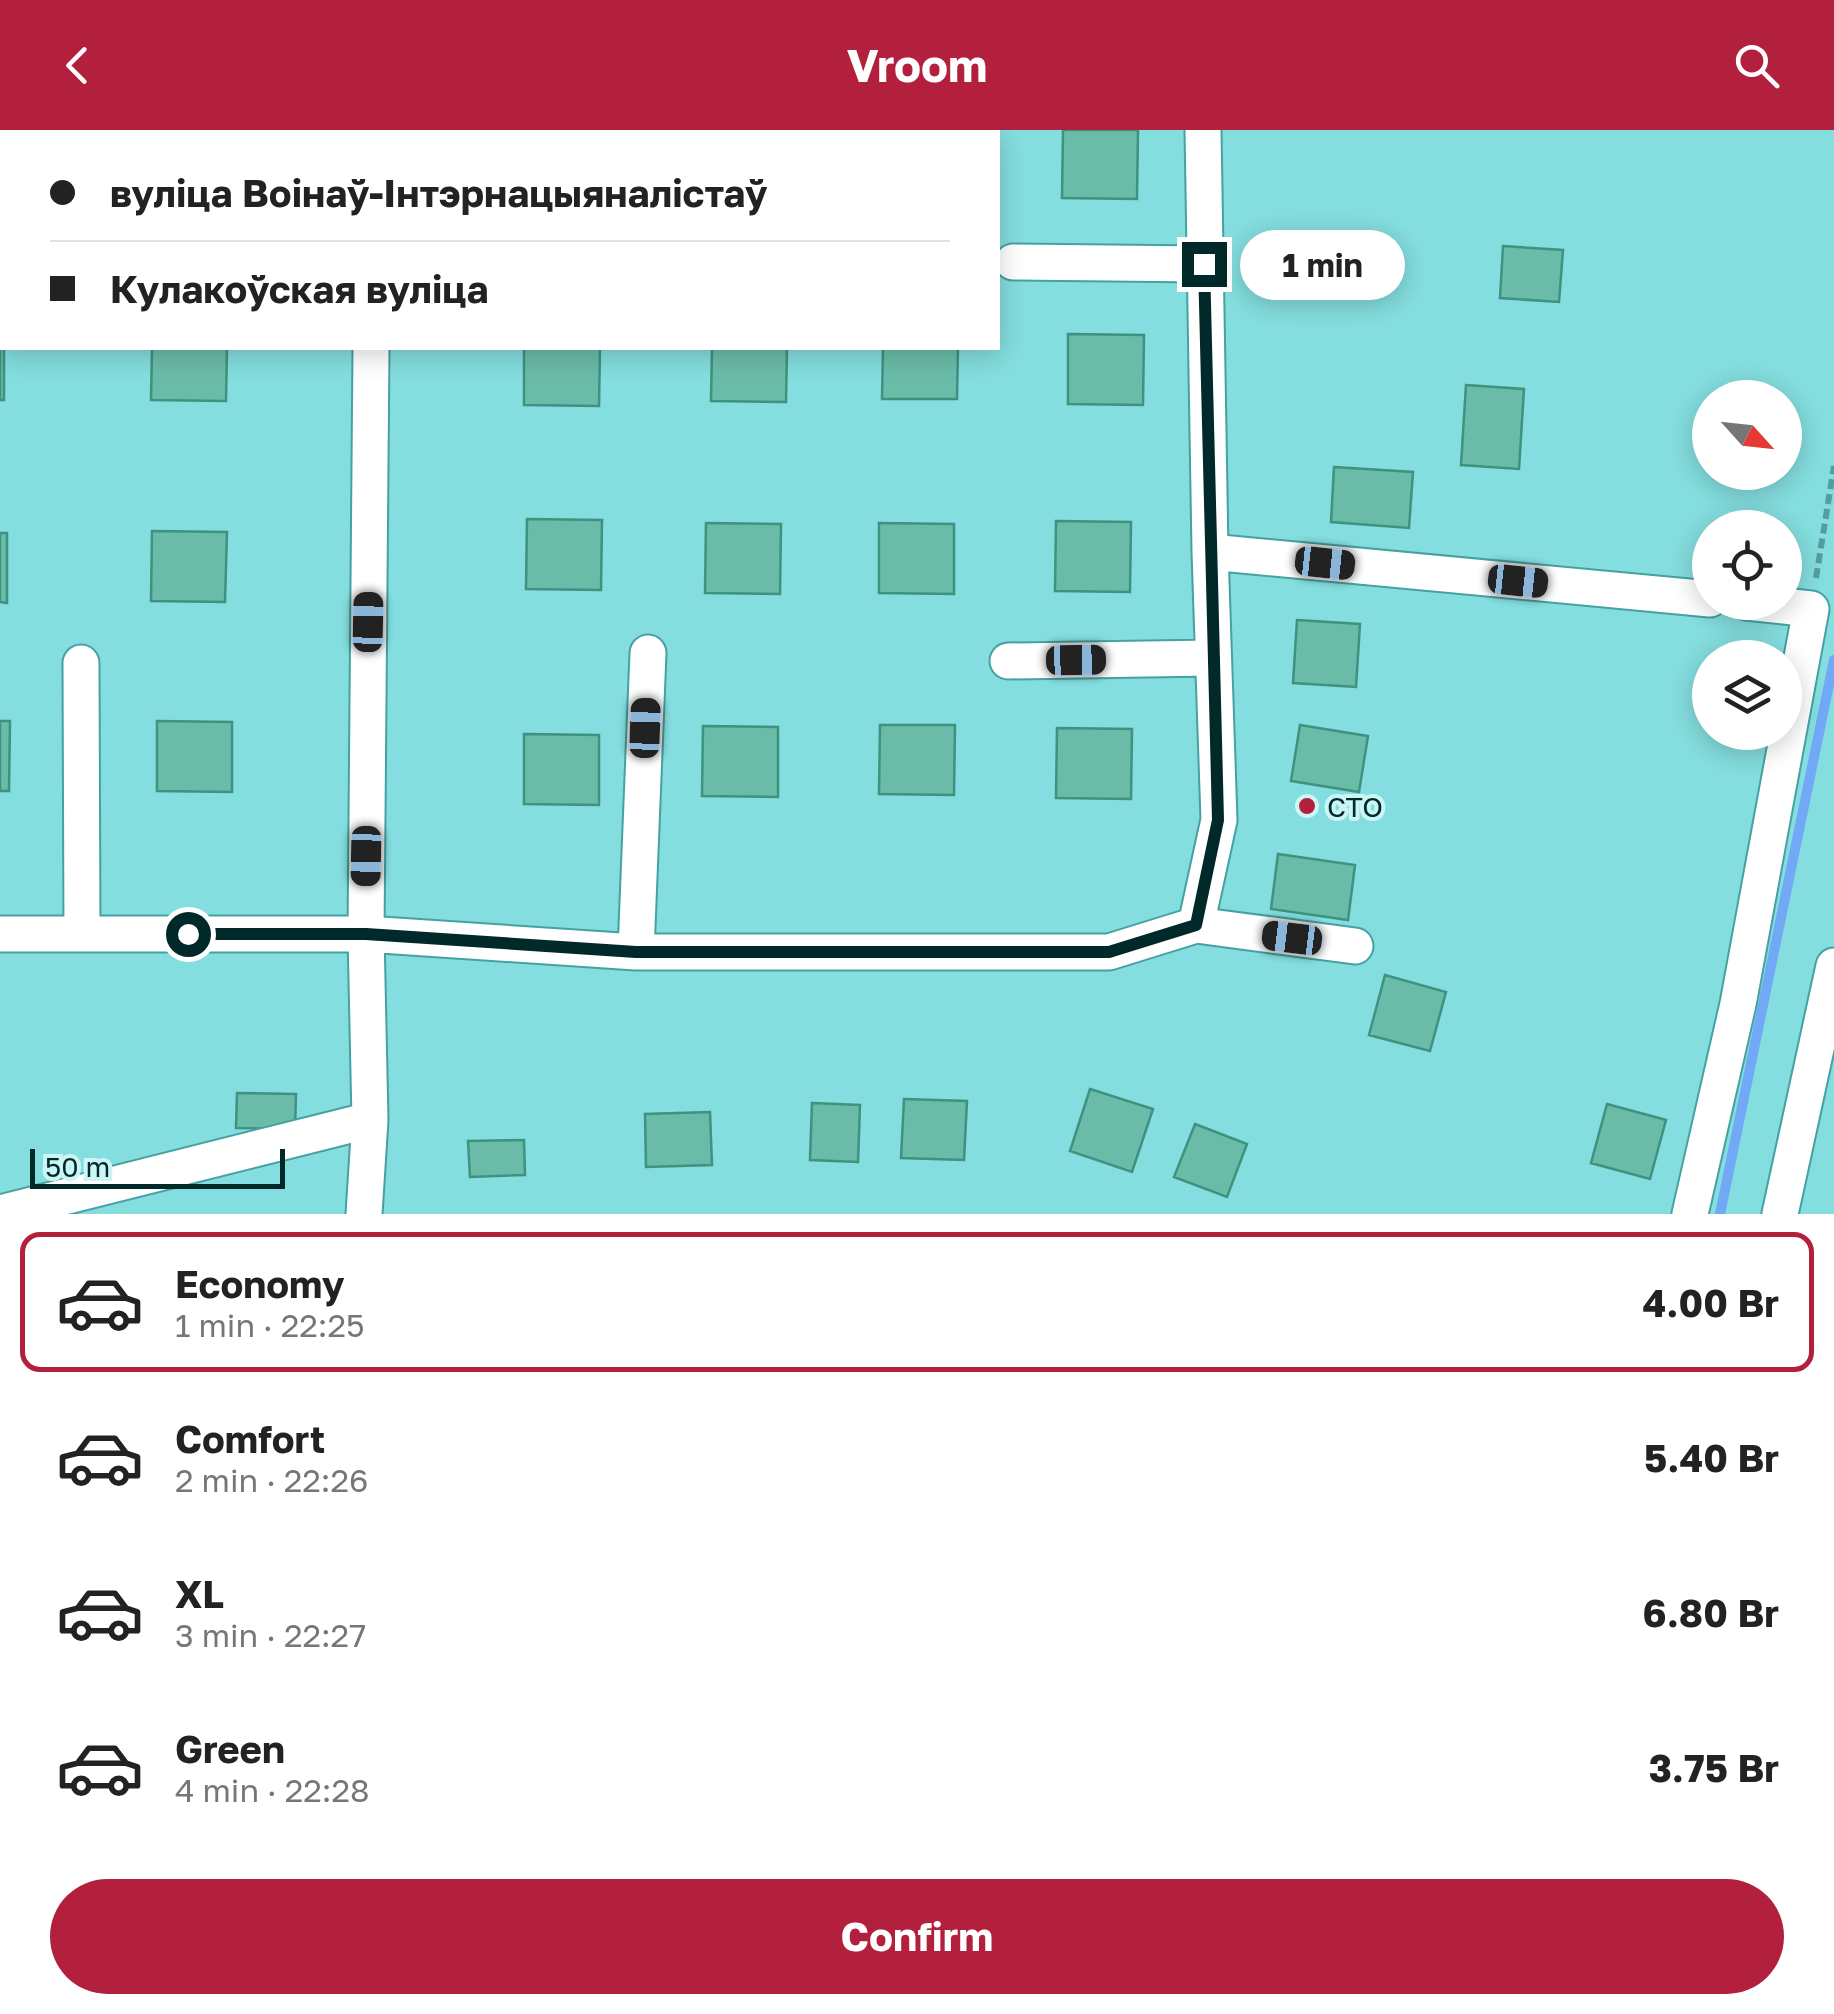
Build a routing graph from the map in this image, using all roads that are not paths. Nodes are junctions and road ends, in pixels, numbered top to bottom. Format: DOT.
graph roads {
  1 [pos="1203,130"];
  2 [pos="1013,262"];
  3 [pos="1204,264"];
  4 [pos="370,350"];
  5 [pos="1210,552"];
  6 [pos="1692,597"];
  7 [pos="1802,607"];
  8 [pos="648,653"];
  9 [pos="1212,658"];
  10 [pos="1008,662"];
  11 [pos="81,663"];
  12 [pos="1196,925"];
  13 [pos="0,934"];
  14 [pos="82,934"];
  15 [pos="366,934"];
  16 [pos="1355,946"];
  17 [pos="636,952"];
  18 [pos="1834,966"];
  19 [pos="370,1120"];
  20 [pos="0,1213"];
  21 [pos="364,1214"];
  22 [pos="1690,1214"];
  23 [pos="1780,1214"];
  1 -- 3 [label="street"];
  2 -- 3 [label="street"];
  3 -- 5 [label="street"];
  4 -- 15 [label="street"];
  5 -- 6 [label="street"];
  5 -- 9 [label="street"];
  7 -- 22 [label="street"];
  8 -- 17 [label="street"];
  9 -- 10 [label="street"];
  9 -- 12 [label="street"];
  11 -- 14 [label="street"];
  12 -- 16 [label="street"];
  12 -- 17 [label="street"];
  13 -- 14 [label="street"];
  14 -- 15 [label="street"];
  15 -- 17 [label="street"];
  15 -- 19 [label="street"];
  18 -- 23 [label="street"];
  19 -- 20 [label="street"];
  19 -- 21 [label="street"];
}
